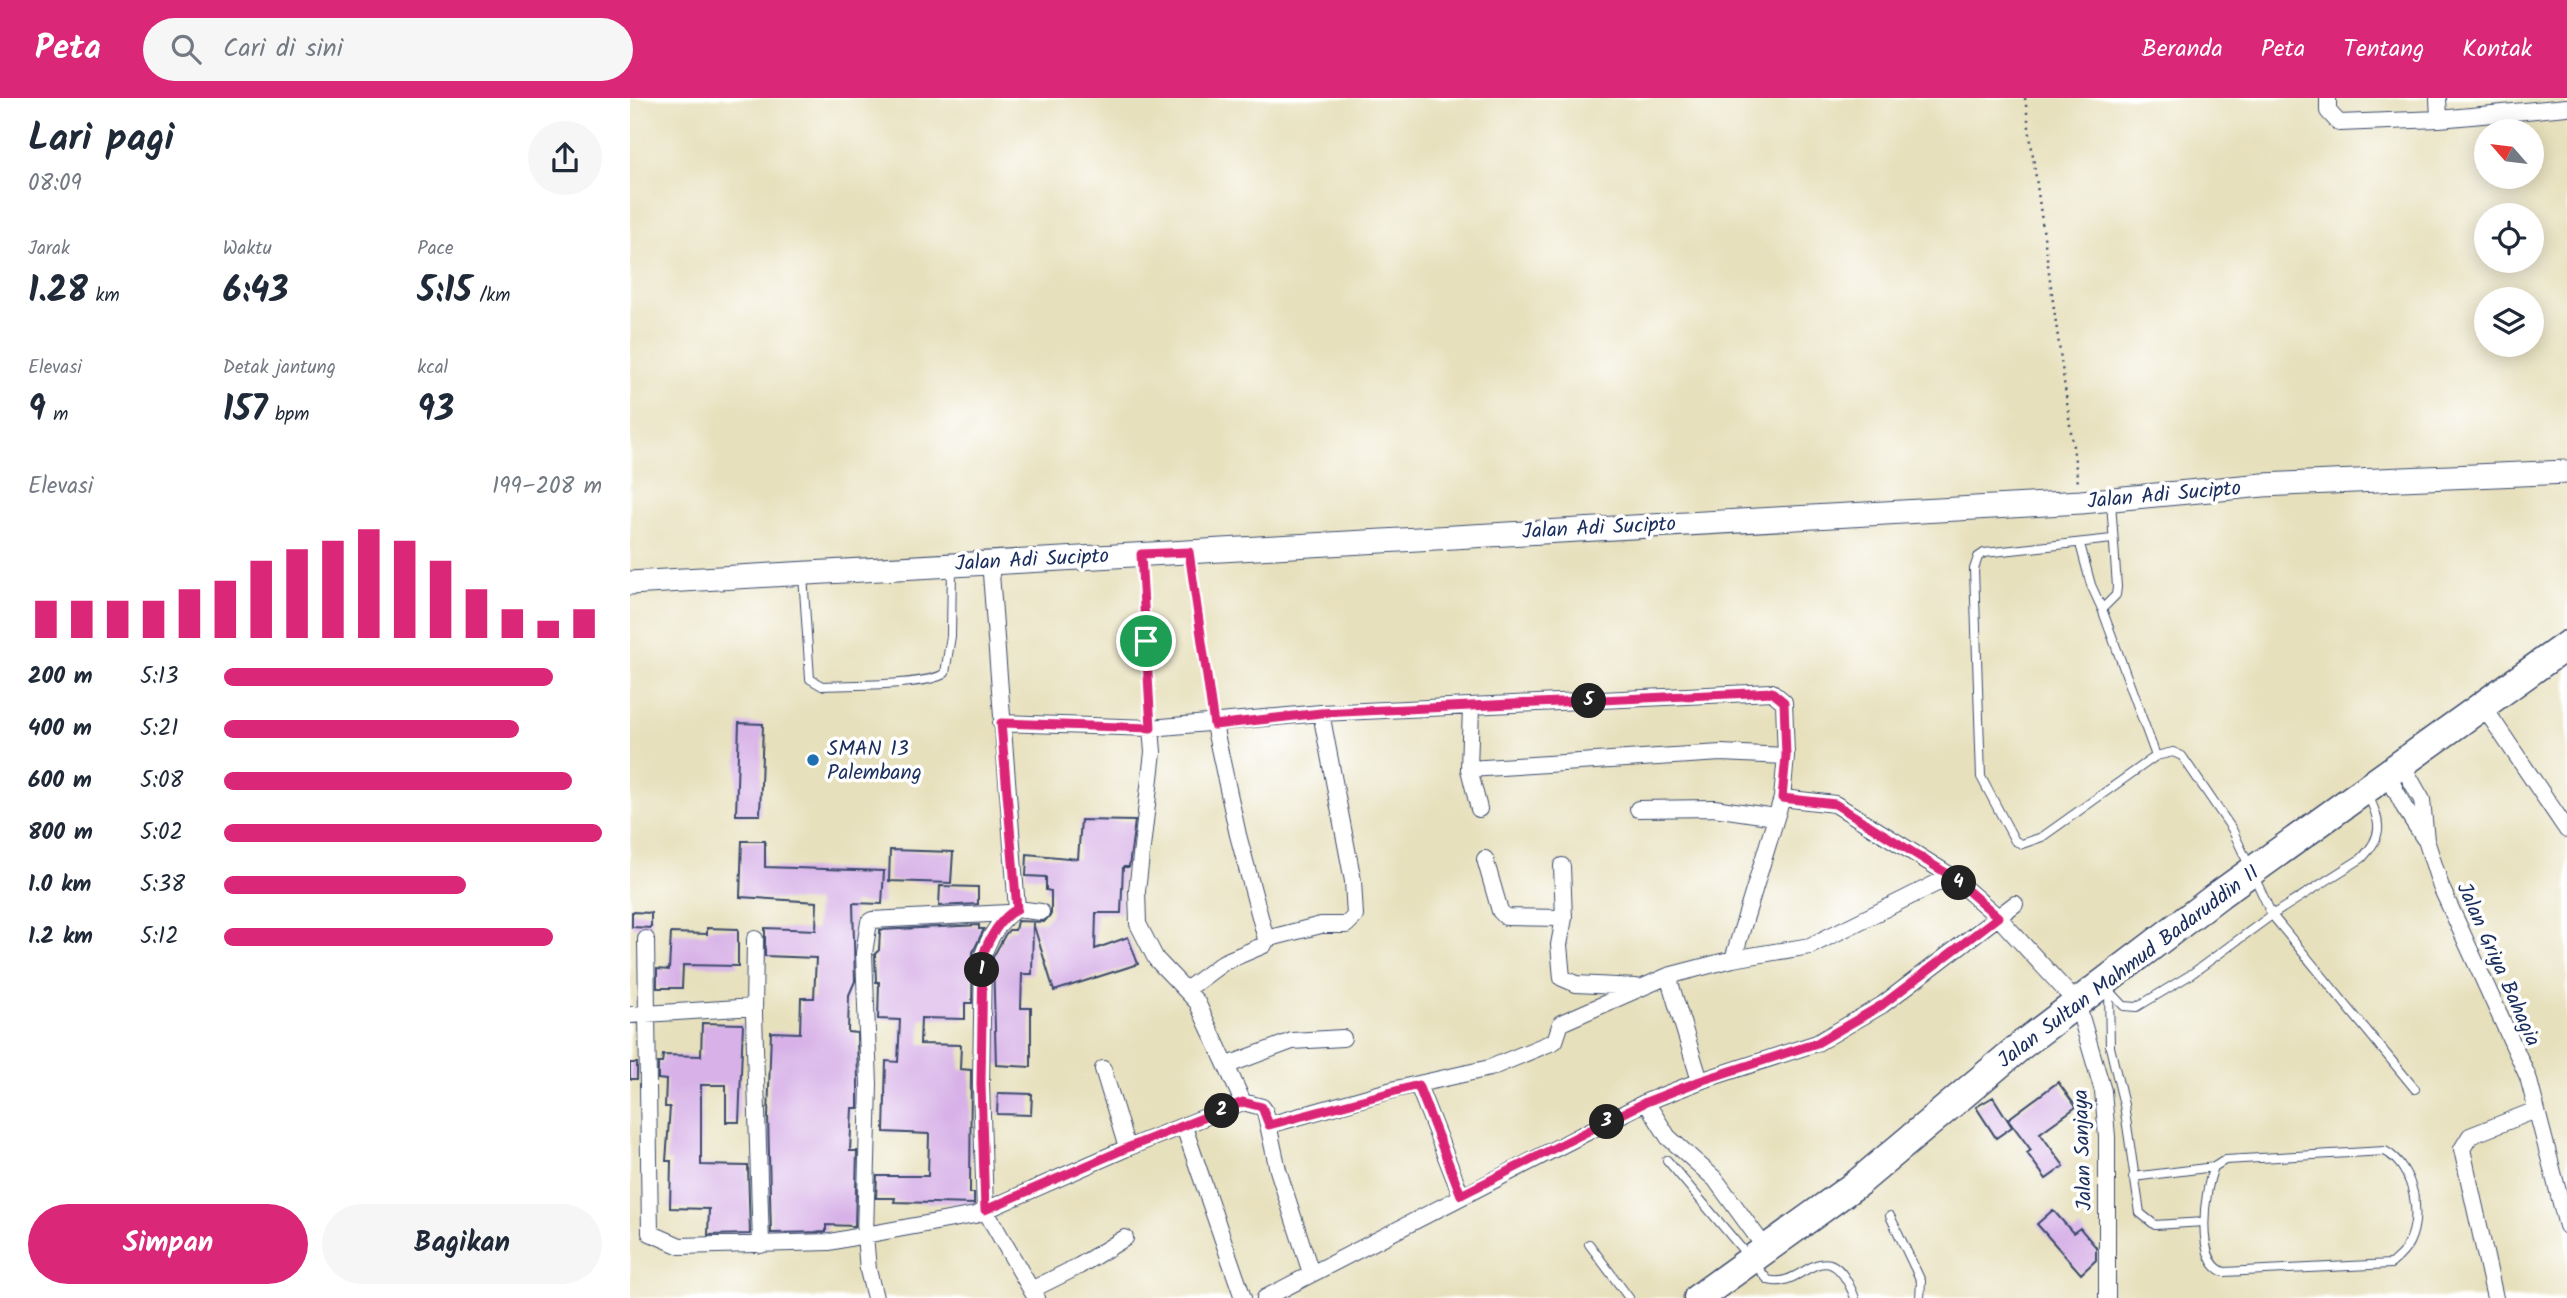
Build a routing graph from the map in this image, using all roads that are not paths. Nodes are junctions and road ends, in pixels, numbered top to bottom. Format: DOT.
graph roads {
  1 [pos="2328,98"];
  2 [pos="2438,98"];
  3 [pos="2567,107"];
  4 [pos="2439,119"];
  5 [pos="2567,472"];
  6 [pos="2110,500"];
  7 [pos="2112,539"];
  8 [pos="2080,544"];
  9 [pos="990,561"];
  10 [pos="951,562"];
  11 [pos="803,575"];
  12 [pos="630,583"];
  13 [pos="2102,609"];
  14 [pos="2567,645"];
  15 [pos="2483,706"];
  16 [pos="1471,707"];
  17 [pos="1321,713"];
  18 [pos="1001,723"];
  19 [pos="1214,725"];
  20 [pos="1151,728"];
  21 [pos="1786,756"];
  22 [pos="2156,756"];
  23 [pos="1469,769"];
  24 [pos="2385,775"];
  25 [pos="1782,798"];
  26 [pos="1479,809"];
  27 [pos="1638,809"];
  28 [pos="1775,817"];
  29 [pos="2567,830"];
  30 [pos="1485,859"];
  31 [pos="1562,866"];
  32 [pos="2250,871"];
  33 [pos="1951,876"];
  34 [pos="2015,904"];
  35 [pos="1013,911"];
  36 [pos="1041,912"];
  37 [pos="2272,915"];
  38 [pos="1998,917"];
  39 [pos="1564,918"];
  40 [pos="646,939"];
  41 [pos="755,939"];
  42 [pos="1266,939"];
  43 [pos="1733,959"];
  44 [pos="1668,975"];
  45 [pos="2107,986"];
  46 [pos="1636,987"];
  47 [pos="1186,990"];
  48 [pos="2077,1003"];
  49 [pos="754,1007"];
  50 [pos="637,1014"];
  51 [pos="1343,1038"];
  52 [pos="1228,1065"];
  53 [pos="1103,1069"];
  54 [pos="1700,1081"];
  55 [pos="1418,1085"];
  56 [pos="2415,1089"];
  57 [pos="1243,1102"];
  58 [pos="1646,1102"];
  59 [pos="2536,1110"];
  60 [pos="1269,1125"];
  61 [pos="1184,1126"];
  62 [pos="1127,1148"];
  63 [pos="1667,1160"];
  64 [pos="2214,1167"];
  65 [pos="2133,1177"];
  66 [pos="1461,1195"];
  67 [pos="985,1210"];
  68 [pos="1890,1216"];
  69 [pos="2204,1222"];
  70 [pos="2567,1226"];
  71 [pos="865,1235"];
  72 [pos="1125,1238"];
  73 [pos="1589,1244"];
  74 [pos="761,1245"];
  75 [pos="1759,1254"];
  76 [pos="1311,1273"];
  77 [pos="1034,1294"];
  78 [pos="875,1298"];
  79 [pos="1243,1298"];
  80 [pos="1265,1298"];
  81 [pos="1629,1298"];
  82 [pos="1698,1298"];
  83 [pos="1856,1298"];
  84 [pos="1920,1298"];
  85 [pos="2107,1298"];
  86 [pos="2495,1298"];
  1 -- 4 [label="street"];
  2 -- 4 [label="street"];
  3 -- 4 [label="street"];
  5 -- 6 [label="street, Jalan Adi Sucipto"];
  6 -- 7 [label="lane"];
  6 -- 9 [label="street, Jalan Adi Sucipto"];
  7 -- 8 [label="lane"];
  7 -- 13 [label="lane"];
  8 -- 13 [label="lane"];
  8 -- 22 [label="lane"];
  9 -- 10 [label="street, Jalan Adi Sucipto"];
  9 -- 18 [label="street"];
  10 -- 11 [label="street, Jalan Adi Sucipto"];
  10 -- 11 [label="lane"];
  11 -- 12 [label="street, Jalan Adi Sucipto"];
  13 -- 22 [label="lane"];
  14 -- 15 [label="highway, Jalan Sultan Mahmud Badaruddin II"];
  15 -- 24 [label="highway, Jalan Sultan Mahmud Badaruddin II"];
  15 -- 29 [label="street"];
  16 -- 17 [label="street"];
  16 -- 21 [label="street"];
  16 -- 23 [label="street"];
  17 -- 19 [label="street"];
  17 -- 42 [label="street"];
  18 -- 20 [label="street"];
  18 -- 35 [label="street"];
  19 -- 20 [label="street"];
  19 -- 42 [label="street"];
  20 -- 47 [label="street"];
  21 -- 23 [label="street"];
  21 -- 25 [label="street"];
  22 -- 32 [label="lane"];
  23 -- 26 [label="street"];
  24 -- 32 [label="highway, Jalan Sultan Mahmud Badaruddin II"];
  24 -- 37 [label="lane"];
  24 -- 59 [label="street, Jalan Griya Bahagia"];
  25 -- 28 [label="street"];
  25 -- 33 [label="street"];
  27 -- 28 [label="street"];
  28 -- 43 [label="street"];
  30 -- 39 [label="street"];
  31 -- 39 [label="street"];
  32 -- 37 [label="lane"];
  32 -- 45 [label="highway, Jalan Sultan Mahmud Badaruddin II"];
  33 -- 38 [label="street"];
  33 -- 43 [label="street"];
  34 -- 38 [label="street"];
  35 -- 36 [label="street"];
  35 -- 67 [label="street"];
  35 -- 71 [label="street"];
  37 -- 45 [label="lane"];
  37 -- 56 [label="lane"];
  38 -- 48 [label="street"];
  38 -- 54 [label="street"];
  39 -- 46 [label="street"];
  40 -- 50 [label="street"];
  41 -- 49 [label="street"];
  42 -- 47 [label="street"];
  43 -- 44 [label="street"];
  44 -- 46 [label="street"];
  44 -- 54 [label="street"];
  45 -- 48 [label="highway, Jalan Sultan Mahmud Badaruddin II"];
  45 -- 65 [label="lane"];
  46 -- 55 [label="street"];
  47 -- 52 [label="street"];
  48 -- 75 [label="highway, Jalan Sultan Mahmud Badaruddin II"];
  48 -- 85 [label="street, Jalan Sanjaya"];
  49 -- 50 [label="street"];
  49 -- 74 [label="street"];
  50 -- 74 [label="street"];
  51 -- 52 [label="street"];
  52 -- 57 [label="street"];
  53 -- 62 [label="street"];
  54 -- 58 [label="street"];
  55 -- 60 [label="street"];
  55 -- 66 [label="street"];
  57 -- 60 [label="street"];
  57 -- 61 [label="street"];
  58 -- 66 [label="street"];
  58 -- 75 [label="street"];
  59 -- 70 [label="street, Jalan Griya Bahagia"];
  59 -- 86 [label="street"];
  60 -- 76 [label="street"];
  61 -- 62 [label="street"];
  61 -- 79 [label="street"];
  62 -- 67 [label="street"];
  63 -- 75 [label="lane"];
  64 -- 65 [label="lane"];
  64 -- 69 [label="lane"];
  64 -- 69 [label="lane"];
  65 -- 69 [label="lane"];
  66 -- 76 [label="street"];
  67 -- 71 [label="street"];
  67 -- 77 [label="street"];
  68 -- 84 [label="lane"];
  71 -- 74 [label="street"];
  71 -- 78 [label="street"];
  72 -- 77 [label="street"];
  73 -- 81 [label="lane"];
  75 -- 82 [label="highway, Jalan Sultan Mahmud Badaruddin II"];
  75 -- 83 [label="lane"];
  76 -- 80 [label="street"];
}
